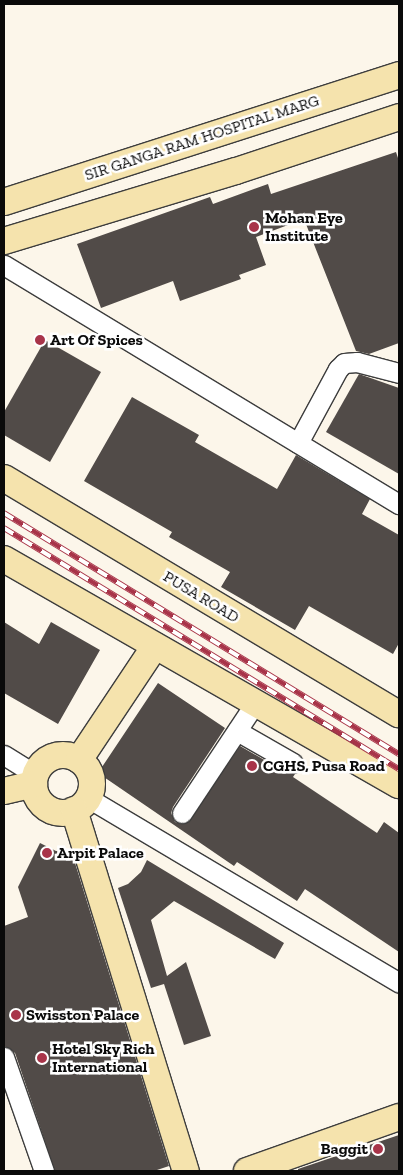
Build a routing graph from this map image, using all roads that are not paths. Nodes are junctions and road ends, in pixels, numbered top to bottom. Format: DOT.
graph roads {
  1 [pos="399,74"];
  2 [pos="399,117"];
  3 [pos="4,202"];
  4 [pos="4,241"];
  5 [pos="4,265"];
  6 [pos="399,372"];
  7 [pos="298,443"];
  8 [pos="4,478"];
  9 [pos="399,504"];
  10 [pos="4,559"];
  11 [pos="154,646"];
  12 [pos="255,703"];
  13 [pos="399,714"];
  14 [pos="237,730"];
  15 [pos="4,755"];
  16 [pos="79,760"];
  17 [pos="294,763"];
  18 [pos="34,779"];
  19 [pos="399,784"];
  20 [pos="4,791"];
  21 [pos="81,804"];
  22 [pos="182,813"];
  23 [pos="399,983"];
  24 [pos="4,1057"];
  25 [pos="399,1117"];
  26 [pos="280,1166"];
  27 [pos="44,1171"];
  28 [pos="186,1171"];
  29 [pos="247,1171"];
  1 -- 3 [label="street, SIR GANGA RAM HOSPITAL MARG"];
  2 -- 4 [label="street"];
  5 -- 7 [label="street"];
  6 -- 7 [label="street"];
  7 -- 9 [label="street"];
  8 -- 13 [label="street, PUSA ROAD"];
  10 -- 11 [label="street"];
  11 -- 12 [label="street"];
  11 -- 16 [label="street"];
  12 -- 14 [label="street"];
  12 -- 19 [label="street"];
  14 -- 17 [label="street"];
  14 -- 22 [label="street"];
  15 -- 18 [label="street"];
  16 -- 18 [label="street"];
  16 -- 21 [label="street"];
  18 -- 20 [label="street"];
  18 -- 21 [label="street"];
  21 -- 23 [label="street"];
  21 -- 28 [label="street"];
  24 -- 27 [label="street"];
  25 -- 26 [label="street"];
  26 -- 29 [label="street"];
}
